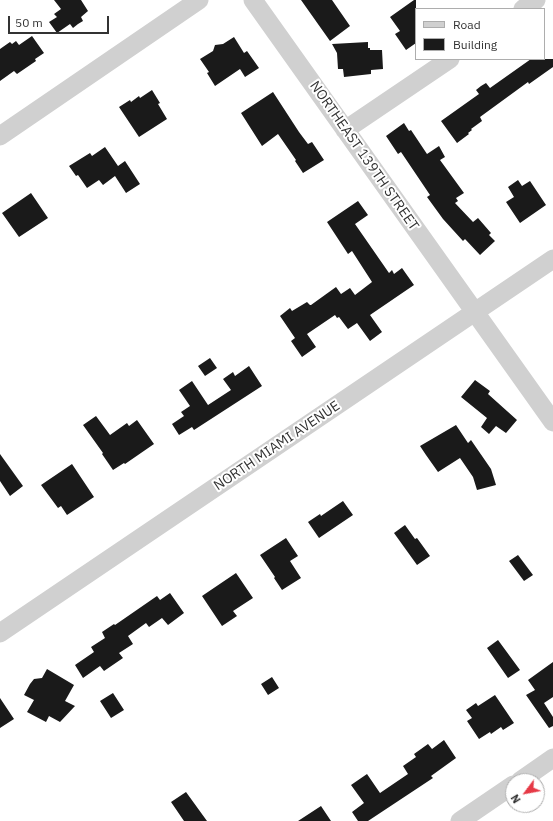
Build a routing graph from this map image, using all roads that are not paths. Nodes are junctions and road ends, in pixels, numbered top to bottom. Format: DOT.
graph roads {
  1 [pos="199,0"];
  2 [pos="253,0"];
  3 [pos="536,0"];
  4 [pos="524,8"];
  5 [pos="449,60"];
  6 [pos="346,130"];
  7 [pos="0,136"];
  8 [pos="553,259"];
  9 [pos="475,312"];
  10 [pos="553,422"];
  11 [pos="0,633"];
  12 [pos="553,758"];
  13 [pos="531,773"];
  14 [pos="505,790"];
  15 [pos="460,821"];
  1 -- 7 [label="street"];
  2 -- 6 [label="street, NORTHEAST 139TH STREET"];
  3 -- 4 [label="street"];
  5 -- 6 [label="street"];
  6 -- 9 [label="street, NORTHEAST 139TH STREET"];
  8 -- 9 [label="street, NORTH MIAMI AVENUE"];
  9 -- 10 [label="street, NORTHEAST 139TH STREET"];
  9 -- 11 [label="street, NORTH MIAMI AVENUE"];
  12 -- 13 [label="street"];
  14 -- 15 [label="street"];
}
